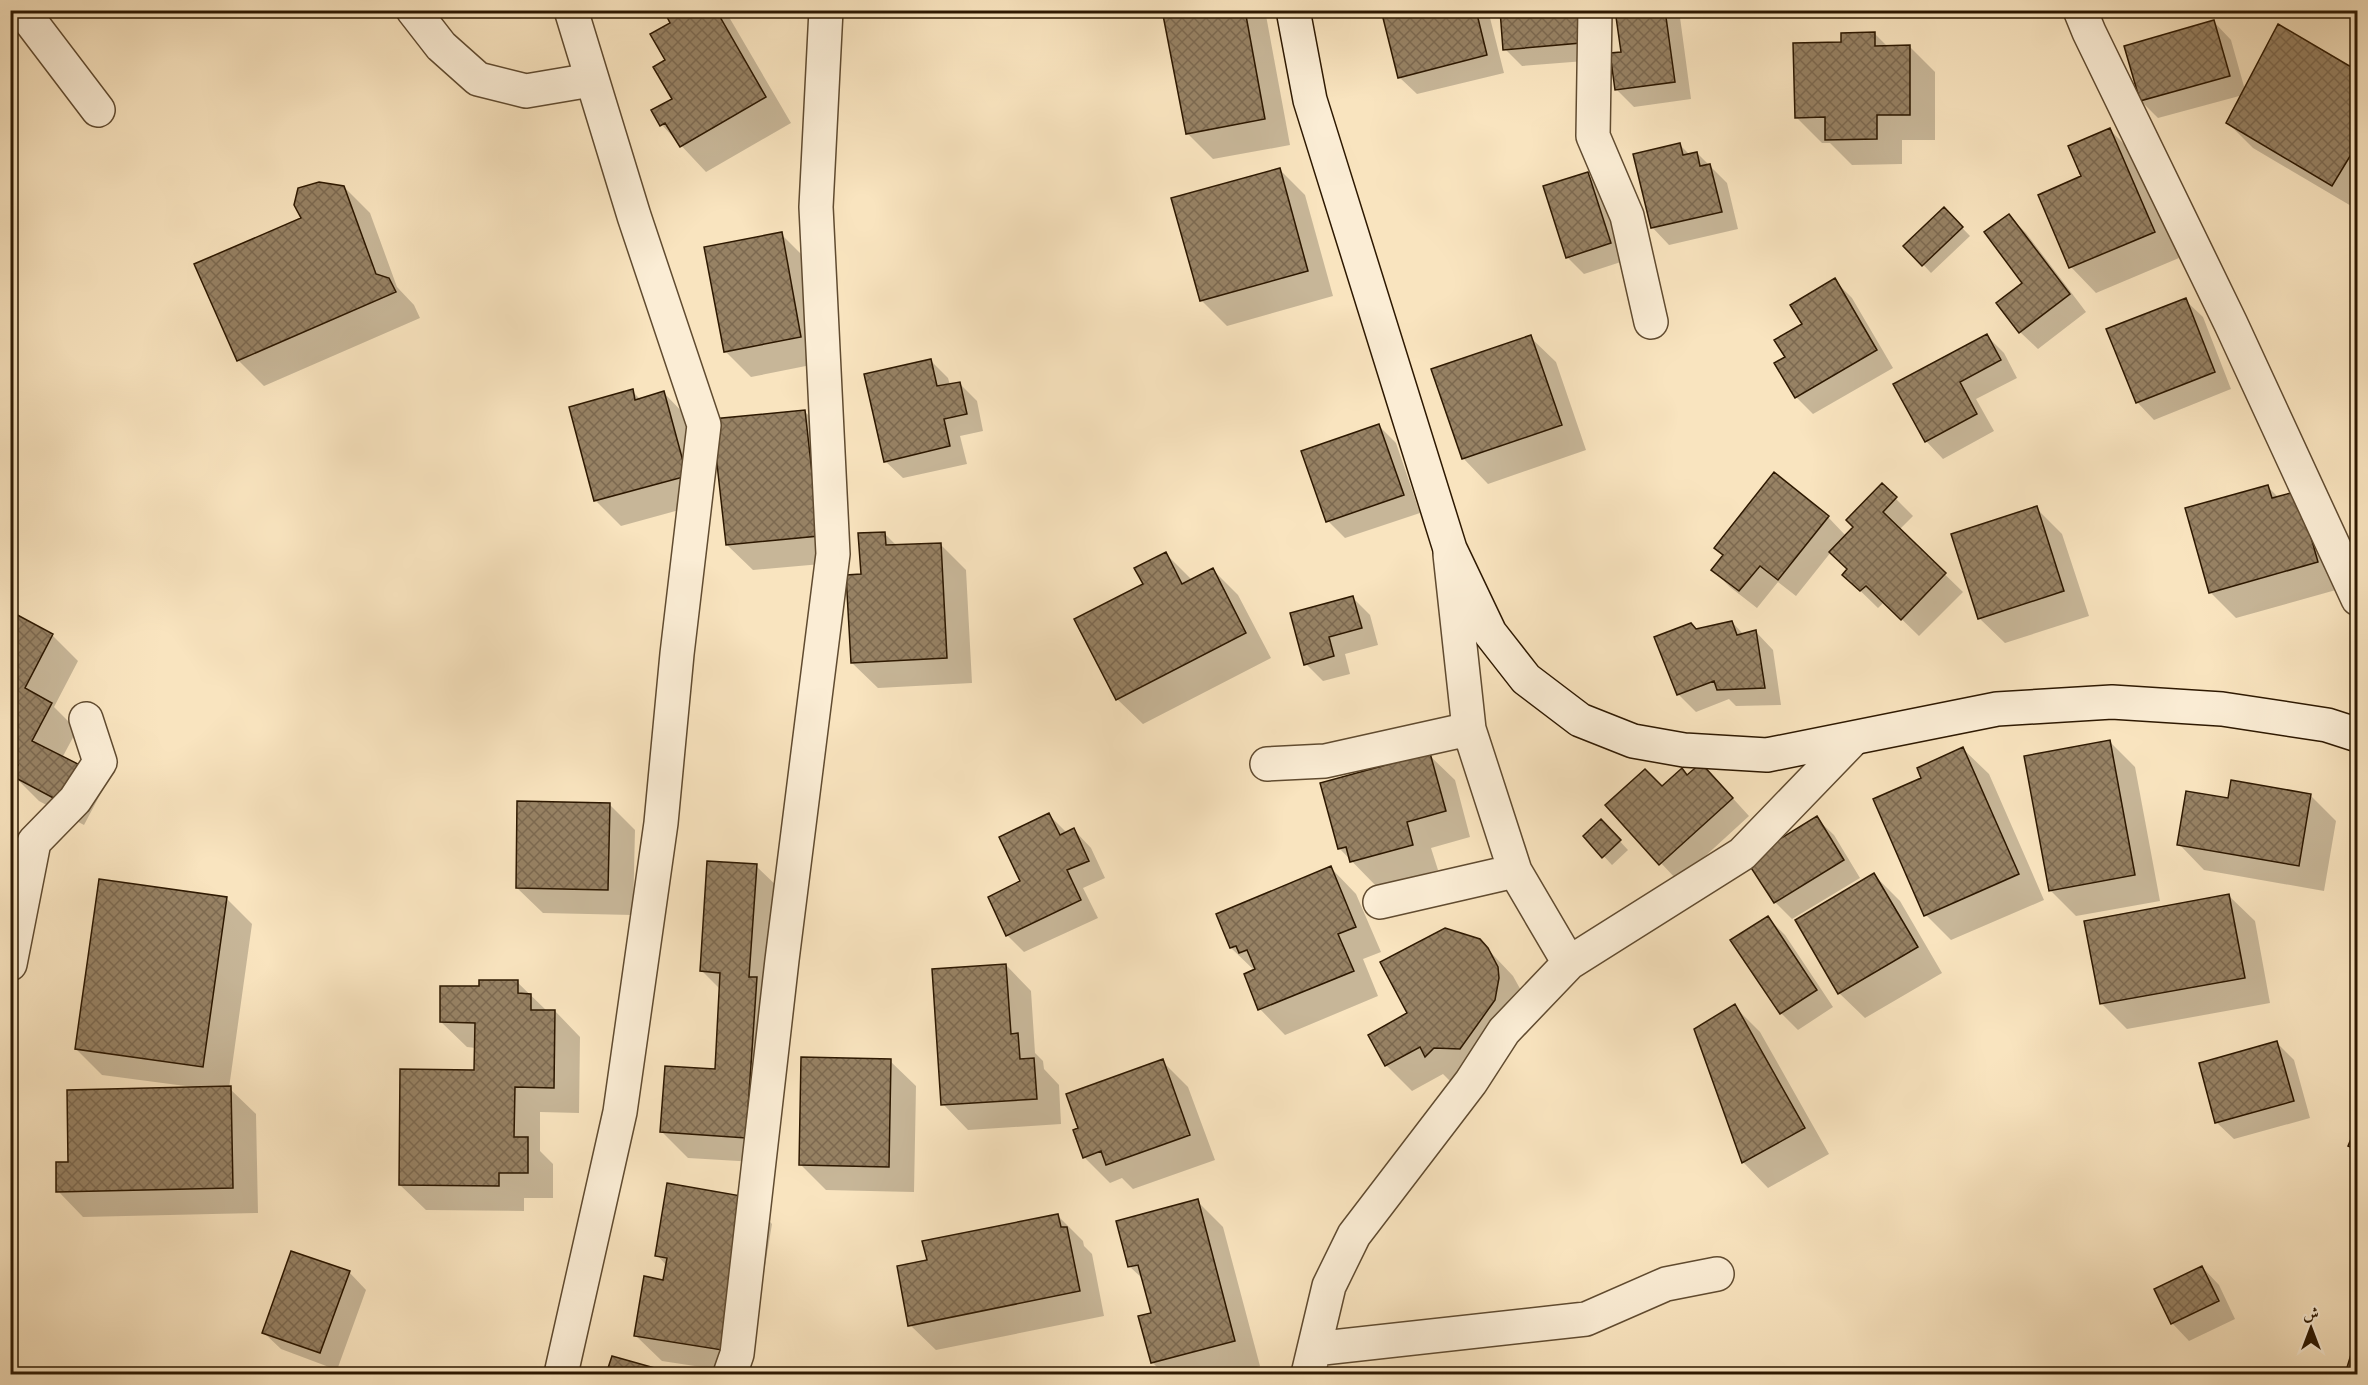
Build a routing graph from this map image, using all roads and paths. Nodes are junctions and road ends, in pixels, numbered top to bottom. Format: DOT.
graph roads {
  1 [pos="22,10"];
  2 [pos="413,10"];
  3 [pos="571,10"];
  4 [pos="826,10"];
  5 [pos="1293,10"];
  6 [pos="1595,10"];
  7 [pos="2080,10"];
  8 [pos="591,80"];
  9 [pos="98,110"];
  10 [pos="1651,322"];
  11 [pos="1450,549"];
  12 [pos="2358,599"];
  13 [pos="86,719"];
  14 [pos="1468,729"];
  15 [pos="2358,735"];
  16 [pos="1853,739"];
  17 [pos="1267,764"];
  18 [pos="1515,871"];
  19 [pos="1380,902"];
  20 [pos="1569,963"];
  21 [pos="10,964"];
  22 [pos="1717,1274"];
  23 [pos="1311,1361"];
  24 [pos="561,1374"];
  25 [pos="730,1374"];
  1 -- 9 [label="street"];
  2 -- 8 [label="street"];
  3 -- 8 [label="street"];
  4 -- 25 [label="street"];
  5 -- 11 [label="street"];
  6 -- 10 [label="street"];
  7 -- 12 [label="street"];
  8 -- 24 [label="street"];
  11 -- 14 [label="street"];
  11 -- 16 [label="street"];
  13 -- 21 [label="street"];
  14 -- 17 [label="street"];
  14 -- 18 [label="street"];
  15 -- 16 [label="street"];
  16 -- 20 [label="street"];
  18 -- 19 [label="street"];
  18 -- 20 [label="street"];
  20 -- 23 [label="street"];
  22 -- 23 [label="street"];
}
